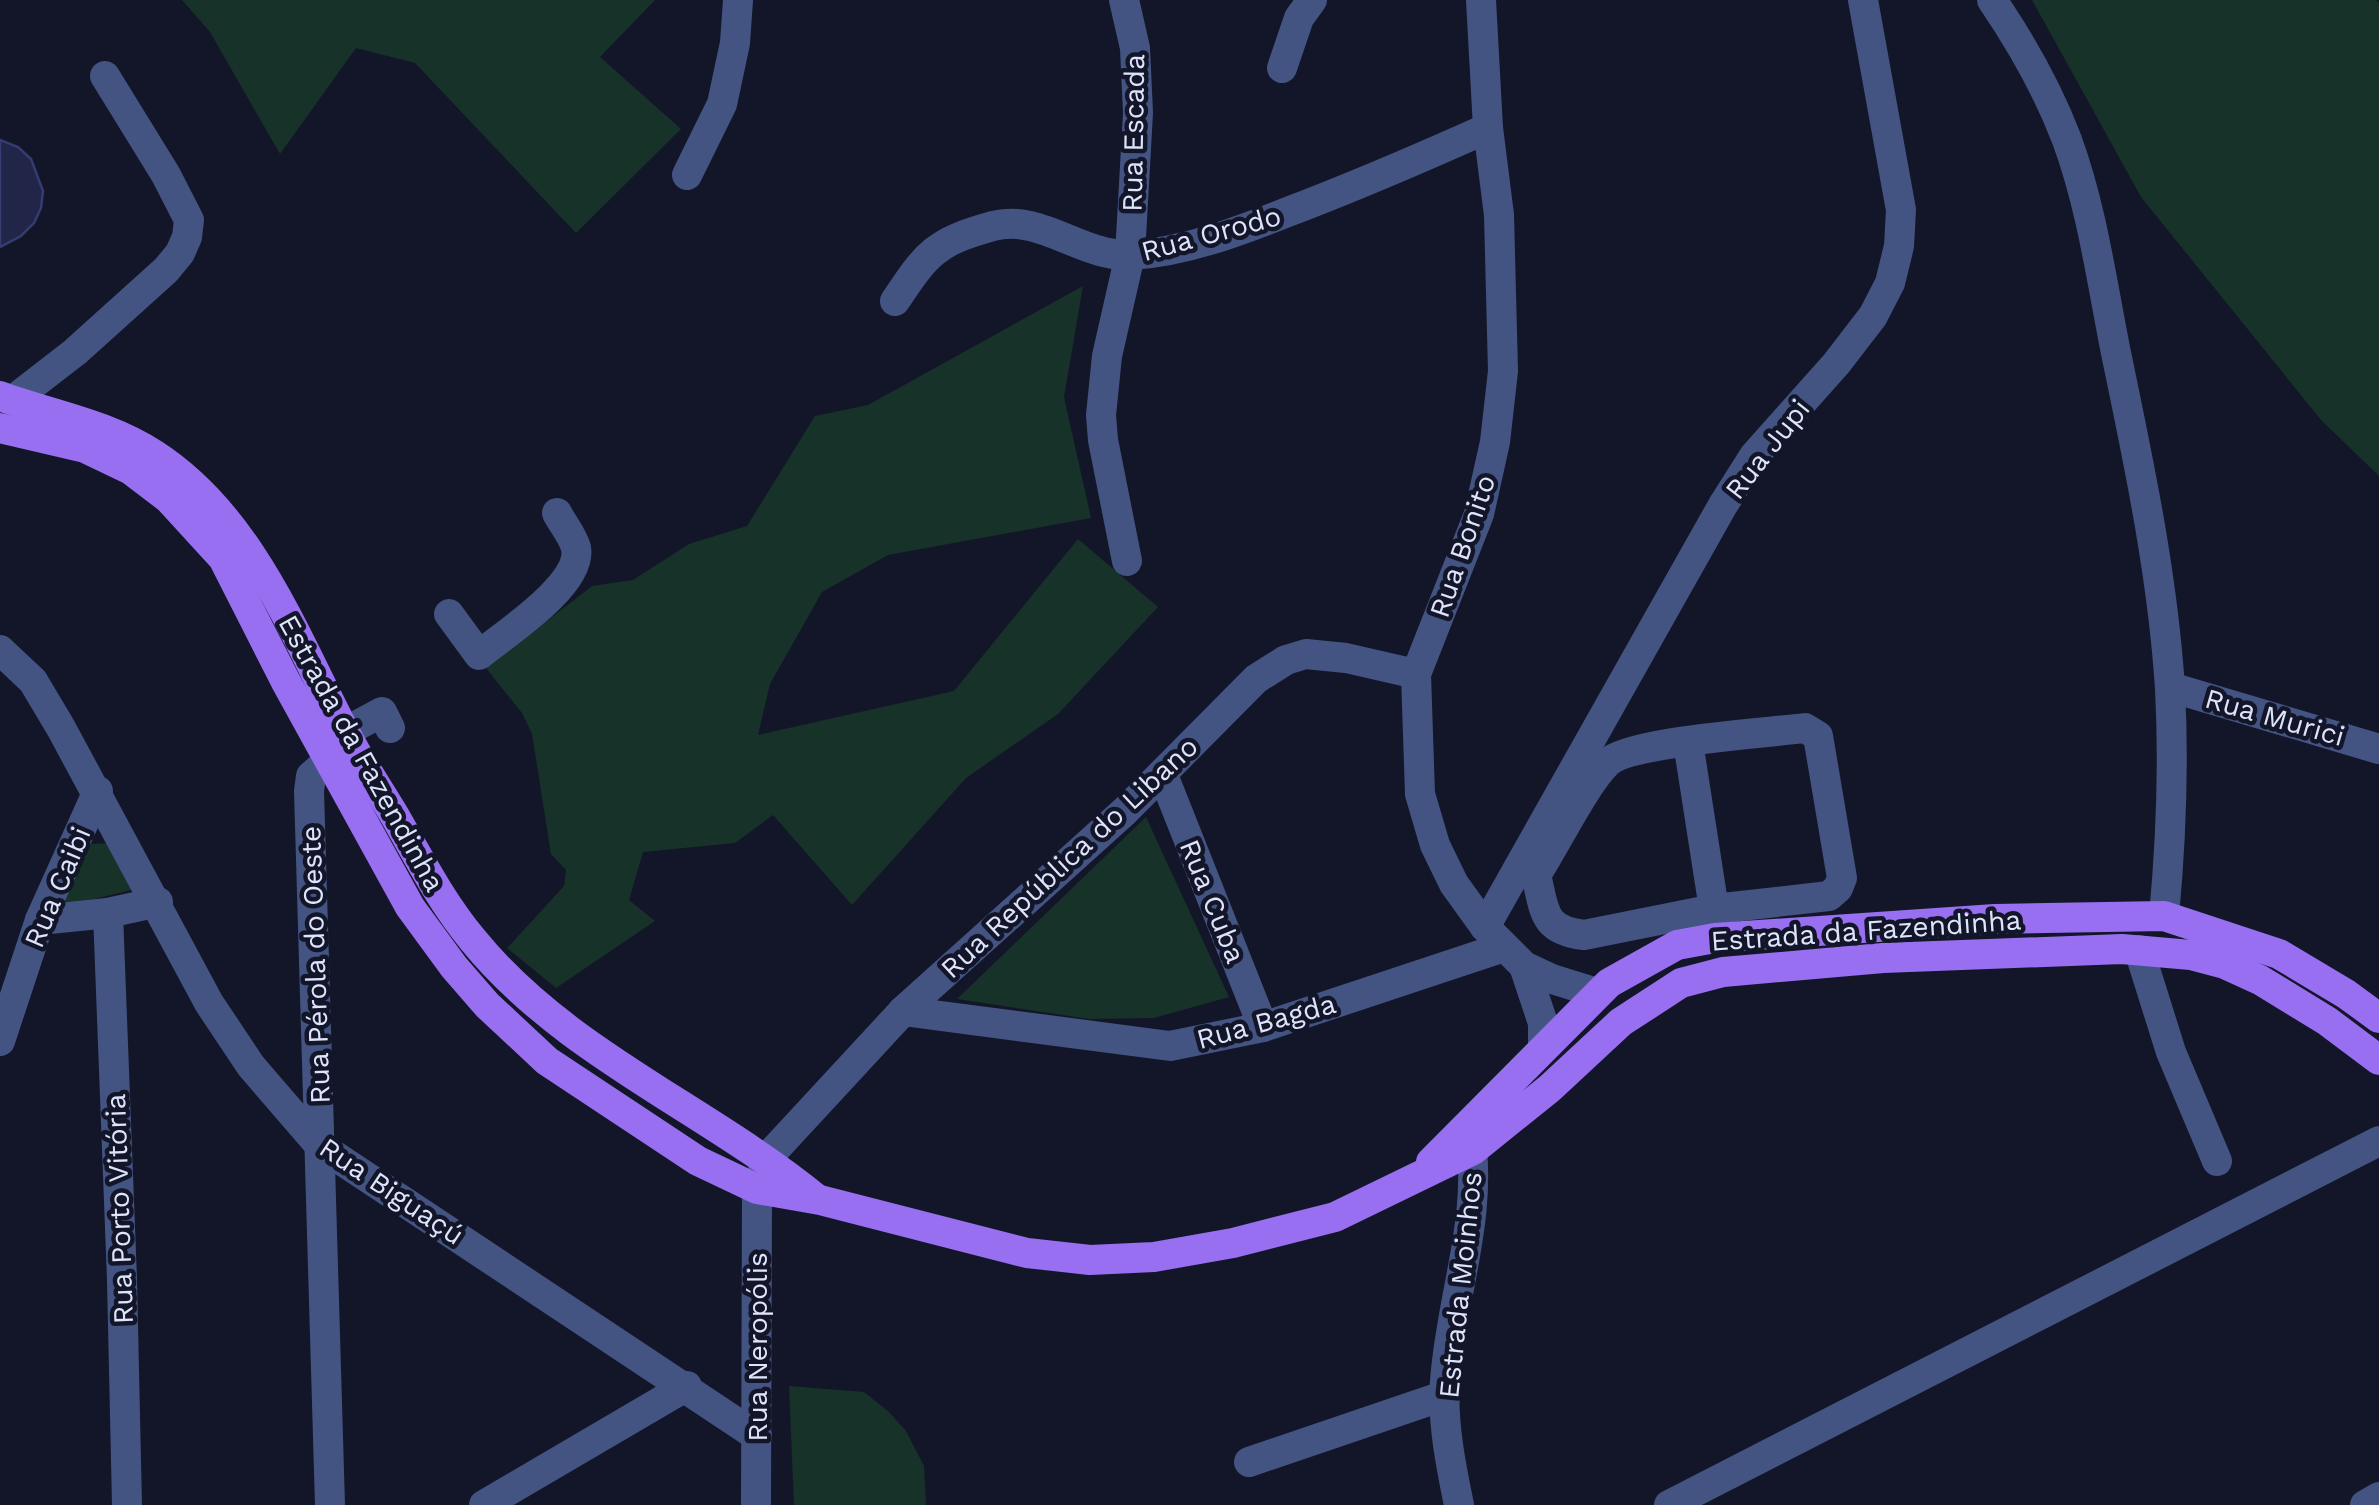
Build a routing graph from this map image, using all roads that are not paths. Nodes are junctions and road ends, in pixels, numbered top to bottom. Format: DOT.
graph roads {
  1 [pos="738,0"];
  2 [pos="1124,0"];
  3 [pos="1312,0"];
  4 [pos="1481,0"];
  5 [pos="1863,0"];
  6 [pos="1992,0"];
  7 [pos="1282,68"];
  8 [pos="106,76"];
  9 [pos="1488,128"];
  10 [pos="687,175"];
  11 [pos="1130,255"];
  12 [pos="894,302"];
  13 [pos="3,413"];
  14 [pos="557,513"];
  15 [pos="1127,560"];
  16 [pos="449,614"];
  17 [pos="0,650"];
  18 [pos="1416,674"];
  19 [pos="2170,687"];
  20 [pos="386,720"];
  21 [pos="1688,742"];
  22 [pos="342,747"];
  23 [pos="2379,749"];
  24 [pos="1163,775"];
  25 [pos="98,791"];
  26 [pos="158,902"];
  27 [pos="108,913"];
  28 [pos="2164,916"];
  29 [pos="40,920"];
  30 [pos="1715,923"];
  31 [pos="1504,946"];
  32 [pos="2139,950"];
  33 [pos="1597,993"];
  34 [pos="904,1011"];
  35 [pos="2379,1018"];
  36 [pos="1262,1027"];
  37 [pos="0,1042"];
  38 [pos="1542,1047"];
  39 [pos="2379,1060"];
  40 [pos="1470,1138"];
  41 [pos="2379,1141"];
  42 [pos="320,1146"];
  43 [pos="767,1158"];
  44 [pos="2217,1161"];
  45 [pos="757,1189"];
  46 [pos="820,1200"];
  47 [pos="687,1386"];
  48 [pos="1446,1395"];
  49 [pos="757,1436"];
  50 [pos="1249,1462"];
  51 [pos="2379,1497"];
  52 [pos="127,1505"];
  53 [pos="330,1505"];
  54 [pos="484,1505"];
  55 [pos="756,1505"];
  56 [pos="1459,1505"];
  57 [pos="1669,1505"];
  58 [pos="2365,1505"];
  1 -- 10 [label="street"];
  2 -- 11 [label="street, Rua Escada"];
  3 -- 7 [label="street"];
  4 -- 9 [label="street, Rua Bonito"];
  5 -- 31 [label="street, Rua Jupi"];
  6 -- 19 [label="street"];
  8 -- 13 [label="street"];
  9 -- 11 [label="street, Rua Orodo"];
  9 -- 18 [label="street, Rua Bonito"];
  11 -- 12 [label="street, Rua Orodo"];
  11 -- 15 [label="street, Rua Escada"];
  13 -- 22 [label="main road, Estrada da Fazendinha"];
  14 -- 16 [label="street"];
  17 -- 25 [label="street, Rua Biguaçú"];
  18 -- 24 [label="street, Rua República do Libano"];
  18 -- 31 [label="street, Rua Bonito"];
  19 -- 23 [label="street, Rua Murici"];
  19 -- 28 [label="street"];
  20 -- 22 [label="street"];
  21 -- 30 [label="street"];
  21 -- 30 [label="street"];
  21 -- 30 [label="street"];
  22 -- 42 [label="street, Rua Pérola do Oeste"];
  22 -- 43 [label="main road, Estrada da Fazendinha"];
  22 -- 45 [label="main road, Estrada da Fazendinha"];
  24 -- 34 [label="street, Rua República do Libano"];
  24 -- 36 [label="street, Rua Cuba"];
  25 -- 26 [label="street, Rua Biguaçú"];
  25 -- 29 [label="street, Rua Caibi"];
  26 -- 27 [label="street"];
  26 -- 42 [label="street, Rua Biguaçú"];
  27 -- 29 [label="street"];
  27 -- 52 [label="street, Rua Porto Vitória"];
  28 -- 30 [label="main road, Estrada da Fazendinha"];
  28 -- 35 [label="main road, Estrada da Fazendinha"];
  29 -- 37 [label="street, Rua Caibi"];
  30 -- 33 [label="main road, Estrada da Fazendinha"];
  31 -- 33 [label="street"];
  31 -- 36 [label="street, Rua Bagda"];
  31 -- 38 [label="street"];
  32 -- 39 [label="main road, Estrada da Fazendinha"];
  32 -- 40 [label="main road, Estrada da Fazendinha"];
  32 -- 44 [label="street"];
  33 -- 38 [label="main road, Estrada da Fazendinha"];
  34 -- 36 [label="street, Rua Bagda"];
  34 -- 43 [label="street, Rua República do Libano"];
  38 -- 40 [label="main road, Estrada da Fazendinha"];
  40 -- 46 [label="main road, Estrada da Fazendinha"];
  40 -- 48 [label="street, Estrada Moinhos"];
  41 -- 57 [label="street"];
  42 -- 47 [label="street, Rua Biguaçú"];
  42 -- 53 [label="street, Rua Pérola do Oeste"];
  43 -- 45 [label="street, Rua Neropólis"];
  43 -- 46 [label="main road, Estrada da Fazendinha"];
  45 -- 46 [label="main road, Estrada da Fazendinha"];
  45 -- 49 [label="street, Rua Neropólis"];
  47 -- 49 [label="street, Rua Biguaçú"];
  47 -- 54 [label="street"];
  48 -- 50 [label="street"];
  48 -- 56 [label="street, Estrada Moinhos"];
  49 -- 55 [label="street, Rua Neropólis"];
  51 -- 58 [label="street"];
}
